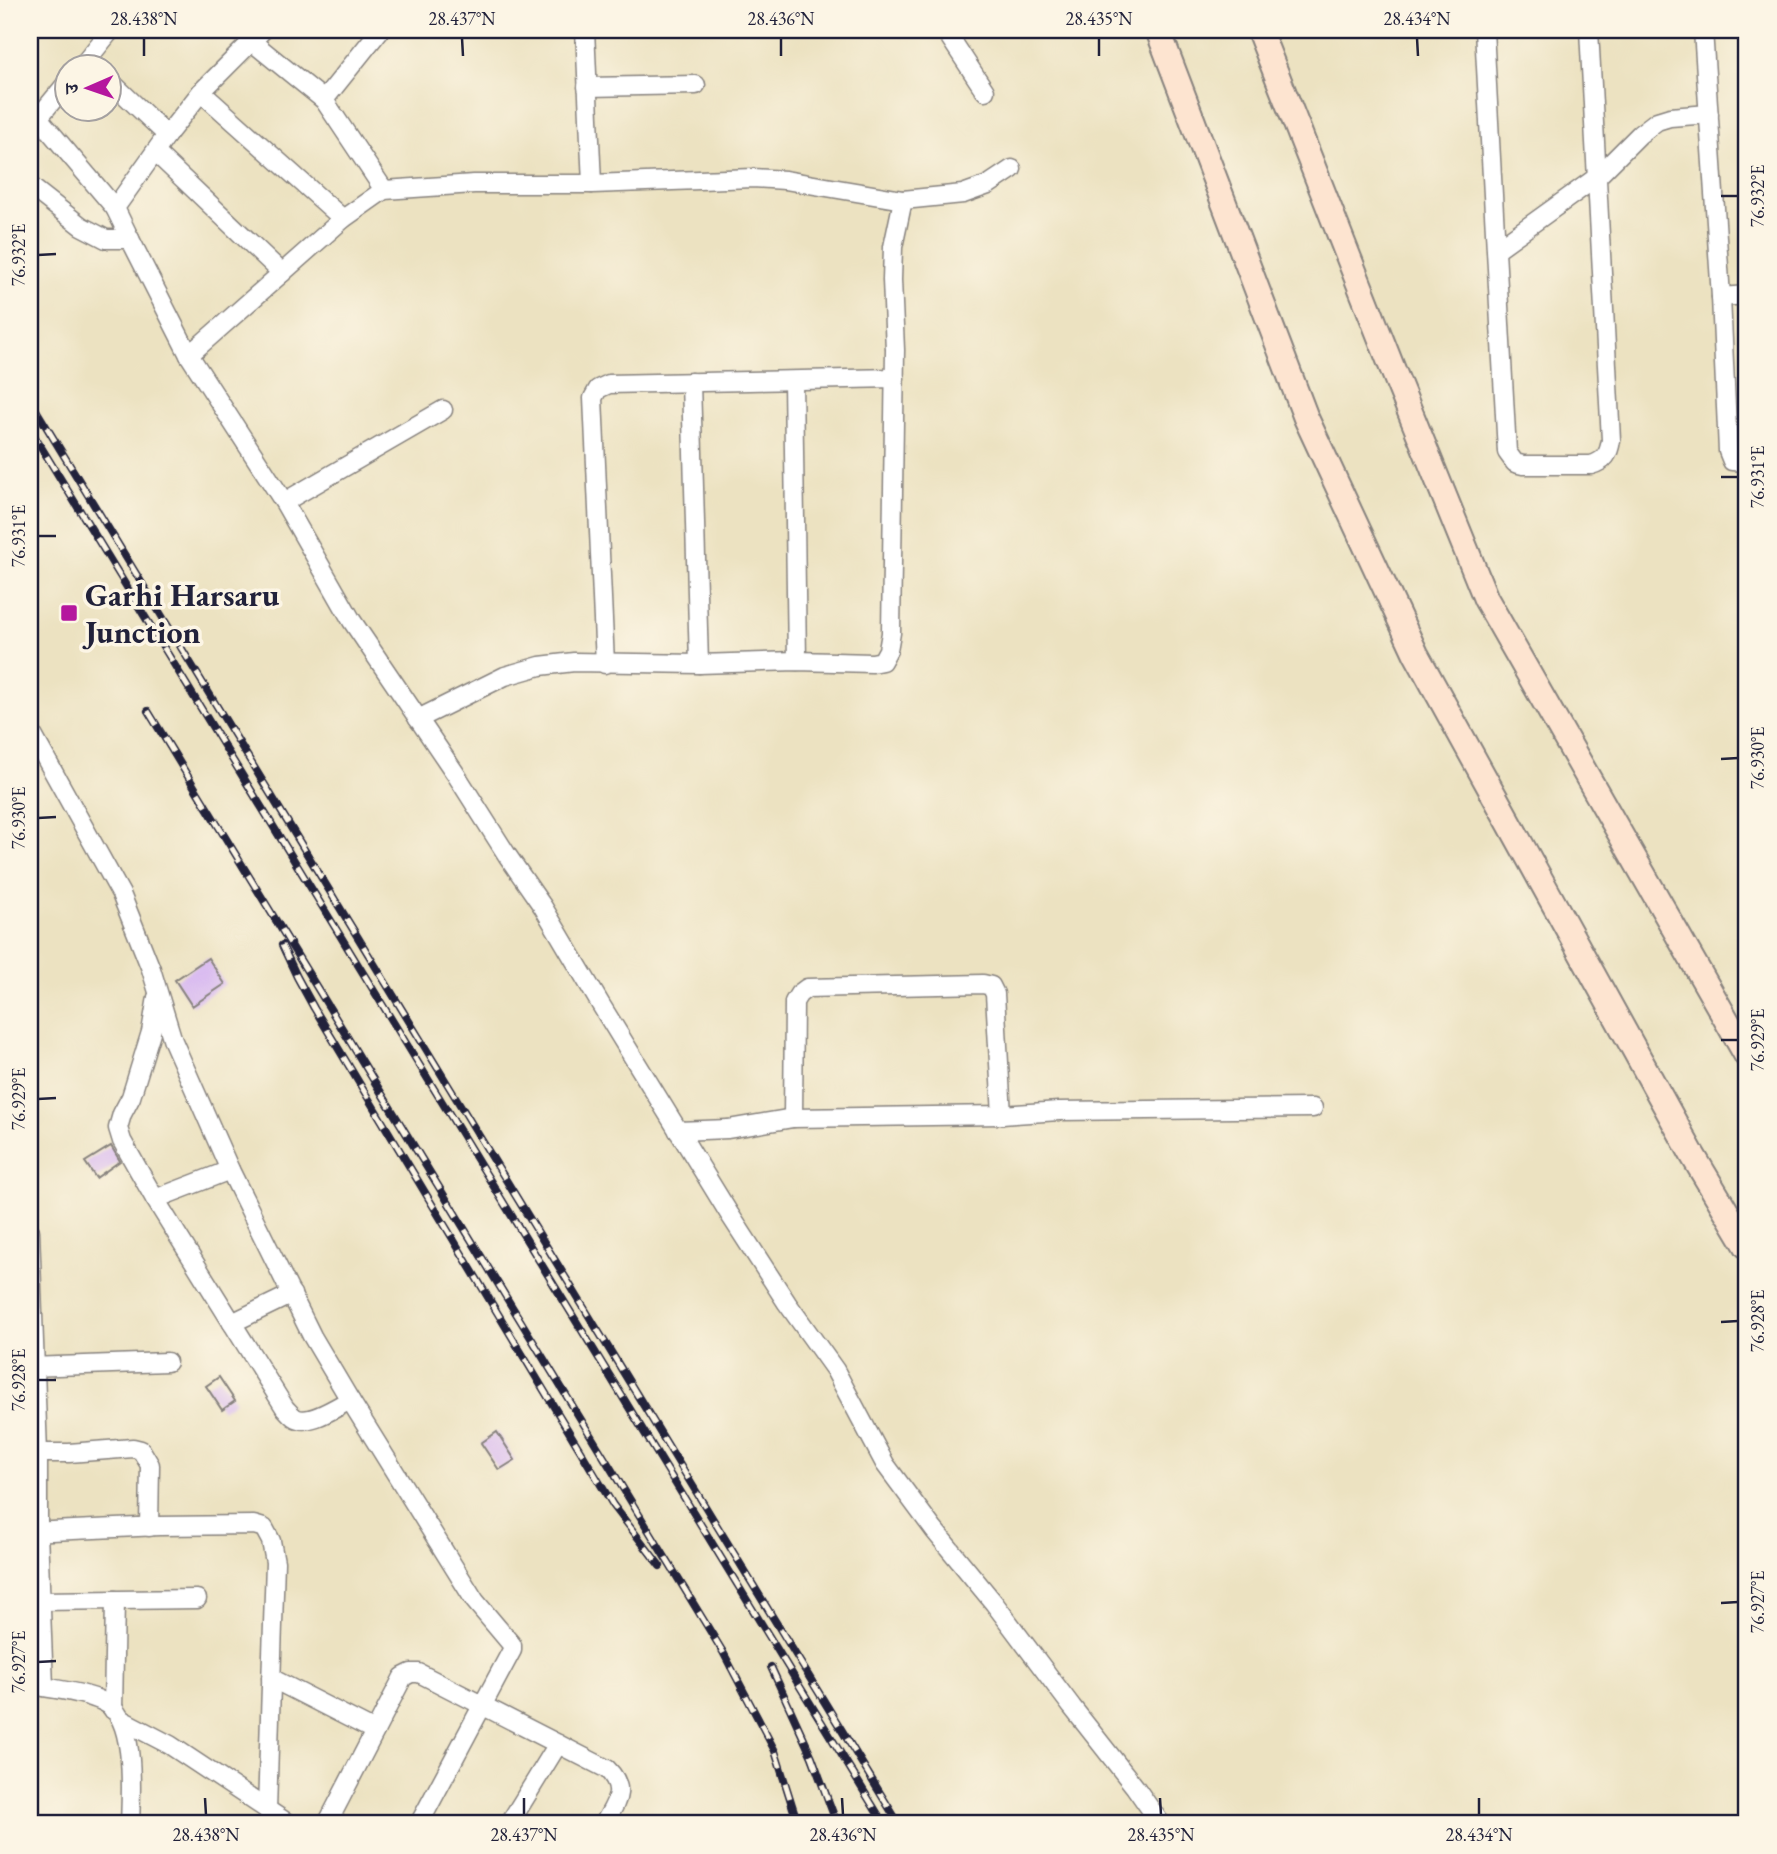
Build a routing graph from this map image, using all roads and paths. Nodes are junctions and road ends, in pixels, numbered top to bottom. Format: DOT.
graph roads {
  1 [pos="111,30"];
  2 [pos="380,30"];
  3 [pos="584,30"];
  4 [pos="945,30"];
  5 [pos="1158,30"];
  6 [pos="1259,30"];
  7 [pos="1484,30"];
  8 [pos="1588,30"];
  9 [pos="1703,30"];
  10 [pos="257,35"];
  11 [pos="96,52"];
  12 [pos="696,85"];
  13 [pos="587,87"];
  14 [pos="985,91"];
  15 [pos="122,92"];
  16 [pos="201,92"];
  17 [pos="52,97"];
  18 [pos="324,100"];
  19 [pos="34,113"];
  20 [pos="1709,114"];
  21 [pos="167,135"];
  22 [pos="155,152"];
  23 [pos="1012,169"];
  24 [pos="1597,177"];
  25 [pos="592,184"];
  26 [pos="30,186"];
  27 [pos="384,190"];
  28 [pos="903,200"];
  29 [pos="115,208"];
  30 [pos="343,219"];
  31 [pos="130,239"];
  32 [pos="1497,249"];
  33 [pos="282,273"];
  34 [pos="1747,295"];
  35 [pos="1721,297"];
  36 [pos="189,355"];
  37 [pos="895,378"];
  38 [pos="793,381"];
  39 [pos="691,382"];
  40 [pos="443,410"];
  41 [pos="1747,462"];
  42 [pos="284,502"];
  43 [pos="797,661"];
  44 [pos="605,664"];
  45 [pos="699,664"];
  46 [pos="418,719"];
  47 [pos="30,730"];
  48 [pos="158,990"];
  49 [pos="1747,1056"];
  50 [pos="1313,1108"];
  51 [pos="1002,1115"];
  52 [pos="793,1118"];
  53 [pos="678,1131"];
  54 [pos="230,1170"];
  55 [pos="155,1199"];
  56 [pos="30,1231"];
  57 [pos="1747,1245"];
  58 [pos="292,1294"];
  59 [pos="232,1323"];
  60 [pos="167,1362"];
  61 [pos="32,1366"];
  62 [pos="350,1400"];
  63 [pos="34,1453"];
  64 [pos="149,1527"];
  65 [pos="34,1532"];
  66 [pos="197,1599"];
  67 [pos="115,1600"];
  68 [pos="40,1601"];
  69 [pos="271,1678"];
  70 [pos="37,1686"];
  71 [pos="483,1705"];
  72 [pos="118,1715"];
  73 [pos="374,1731"];
  74 [pos="558,1744"];
  75 [pos="267,1810"];
  76 [pos="130,1824"];
  77 [pos="289,1824"];
  78 [pos="327,1824"];
  79 [pos="419,1824"];
  80 [pos="509,1824"];
  81 [pos="604,1824"];
  82 [pos="1161,1824"];
  1 -- 11 [label="street"];
  2 -- 18 [label="street"];
  3 -- 13 [label="street"];
  4 -- 14 [label="street"];
  5 -- 57 [label="street"];
  6 -- 49 [label="street"];
  7 -- 32 [label="street"];
  8 -- 24 [label="street"];
  9 -- 20 [label="street"];
  10 -- 16 [label="street"];
  10 -- 18 [label="street"];
  12 -- 13 [label="street"];
  13 -- 25 [label="street"];
  15 -- 21 [label="street"];
  16 -- 21 [label="street"];
  16 -- 30 [label="street"];
  17 -- 19 [label="street"];
  18 -- 27 [label="street"];
  19 -- 29 [label="street"];
  20 -- 24 [label="street"];
  20 -- 35 [label="street"];
  21 -- 22 [label="street"];
  22 -- 29 [label="street"];
  22 -- 33 [label="street"];
  23 -- 28 [label="street"];
  24 -- 32 [label="street"];
  24 -- 32 [label="street"];
  25 -- 27 [label="street"];
  25 -- 28 [label="street"];
  26 -- 31 [label="street"];
  27 -- 30 [label="street"];
  28 -- 37 [label="street"];
  29 -- 31 [label="street"];
  30 -- 33 [label="street"];
  31 -- 36 [label="street"];
  33 -- 36 [label="street"];
  34 -- 35 [label="street"];
  35 -- 41 [label="street"];
  36 -- 42 [label="street"];
  37 -- 38 [label="street"];
  37 -- 43 [label="street"];
  38 -- 39 [label="street"];
  38 -- 43 [label="street"];
  39 -- 44 [label="street"];
  39 -- 45 [label="street"];
  40 -- 42 [label="street"];
  42 -- 46 [label="street"];
  43 -- 45 [label="street"];
  44 -- 45 [label="street"];
  44 -- 46 [label="street"];
  46 -- 53 [label="street"];
  47 -- 48 [label="street"];
  48 -- 54 [label="street"];
  48 -- 55 [label="street"];
  50 -- 51 [label="street"];
  51 -- 52 [label="street"];
  51 -- 52 [label="street"];
  52 -- 53 [label="street"];
  53 -- 82 [label="street"];
  54 -- 55 [label="street"];
  54 -- 58 [label="street"];
  55 -- 59 [label="street"];
  56 -- 61 [label="street"];
  58 -- 59 [label="street"];
  58 -- 62 [label="street"];
  59 -- 62 [label="street"];
  60 -- 61 [label="street"];
  61 -- 63 [label="street"];
  62 -- 71 [label="street"];
  63 -- 64 [label="street"];
  63 -- 65 [label="street"];
  64 -- 65 [label="street"];
  64 -- 69 [label="street"];
  65 -- 68 [label="street"];
  66 -- 67 [label="street"];
  67 -- 68 [label="street"];
  67 -- 72 [label="street"];
  68 -- 70 [label="street"];
  69 -- 73 [label="street"];
  69 -- 75 [label="street"];
  70 -- 72 [label="street"];
  71 -- 73 [label="street"];
  71 -- 74 [label="street"];
  71 -- 79 [label="street"];
  72 -- 75 [label="street"];
  72 -- 76 [label="street"];
  73 -- 78 [label="street"];
  74 -- 80 [label="street"];
  74 -- 81 [label="street"];
  75 -- 77 [label="street"];
}
